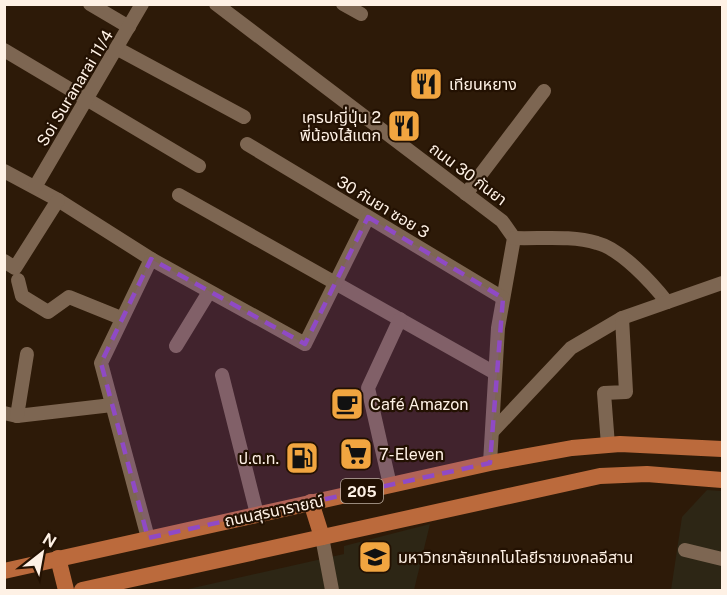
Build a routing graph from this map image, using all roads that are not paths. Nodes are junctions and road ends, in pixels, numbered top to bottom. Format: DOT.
graph roads {
  1 [pos="90,4"];
  2 [pos="142,4"];
  3 [pos="344,4"];
  4 [pos="219,5"];
  5 [pos="361,14"];
  6 [pos="129,27"];
  7 [pos="117,49"];
  8 [pos="4,50"];
  9 [pos="544,91"];
  10 [pos="88,98"];
  11 [pos="244,117"];
  12 [pos="247,144"];
  13 [pos="199,166"];
  14 [pos="4,171"];
  15 [pos="35,187"];
  16 [pos="466,194"];
  17 [pos="179,195"];
  18 [pos="58,200"];
  19 [pos="368,217"];
  20 [pos="514,238"];
  21 [pos="151,259"];
  22 [pos="4,261"];
  23 [pos="18,280"];
  24 [pos="336,283"];
  25 [pos="723,283"];
  26 [pos="209,292"];
  27 [pos="503,298"];
  28 [pos="667,302"];
  29 [pos="121,318"];
  30 [pos="622,318"];
  31 [pos="400,319"];
  32 [pos="176,346"];
  33 [pos="27,354"];
  34 [pos="495,373"];
  35 [pos="222,375"];
  36 [pos="112,405"];
  37 [pos="11,415"];
  38 [pos="492,432"];
  39 [pos="608,446"];
  40 [pos="723,449"];
  41 [pos="490,463"];
  42 [pos="723,480"];
  43 [pos="390,485"];
  44 [pos="311,502"];
  45 [pos="257,514"];
  46 [pos="321,537"];
  47 [pos="148,538"];
  48 [pos="685,550"];
  49 [pos="58,558"];
  50 [pos="723,559"];
  51 [pos="4,571"];
  52 [pos="66,591"];
  53 [pos="82,591"];
  54 [pos="332,591"];
  1 -- 6 [label="street"];
  2 -- 6 [label="street, Soi Suranarai 11/4"];
  3 -- 5 [label="street"];
  4 -- 16 [label="street, ถนน 30 กันยา"];
  6 -- 7 [label="street, Soi Suranarai 11/4"];
  7 -- 10 [label="street, Soi Suranarai 11/4"];
  7 -- 11 [label="street"];
  8 -- 10 [label="street"];
  9 -- 16 [label="street"];
  10 -- 13 [label="street"];
  10 -- 15 [label="street, Soi Suranarai 11/4"];
  12 -- 19 [label="street, 30 กันยา ซอย 3"];
  14 -- 15 [label="street"];
  15 -- 18 [label="street"];
  16 -- 20 [label="street, ถนน 30 กันยา"];
  17 -- 24 [label="street"];
  18 -- 21 [label="street"];
  18 -- 22 [label="street"];
  19 -- 24 [label="street"];
  19 -- 27 [label="street, 30 กันยา ซอย 3"];
  20 -- 27 [label="street"];
  20 -- 28 [label="street"];
  21 -- 26 [label="street"];
  21 -- 29 [label="street"];
  23 -- 29 [label="street"];
  24 -- 26 [label="street"];
  24 -- 31 [label="street"];
  25 -- 28 [label="street"];
  26 -- 32 [label="street"];
  27 -- 34 [label="street"];
  28 -- 30 [label="street"];
  29 -- 36 [label="street"];
  30 -- 38 [label="street"];
  30 -- 39 [label="street"];
  31 -- 34 [label="street"];
  31 -- 43 [label="street"];
  33 -- 37 [label="street"];
  34 -- 38 [label="street"];
  35 -- 45 [label="street"];
  36 -- 37 [label="street"];
  36 -- 47 [label="street"];
  38 -- 41 [label="street"];
  39 -- 40 [label="main road, ถนนสุรนารายณ์ / 205"];
  39 -- 41 [label="main road, ถนนสุรนารายณ์ / 205"];
  41 -- 43 [label="main road, ถนนสุรนารายณ์ / 205"];
  42 -- 46 [label="main road, 205"];
  43 -- 44 [label="main road, ถนนสุรนารายณ์ / 205"];
  44 -- 45 [label="main road, ถนนสุรนารายณ์ / 205"];
  44 -- 46 [label="main road"];
  45 -- 47 [label="main road, ถนนสุรนารายณ์ / 205"];
  46 -- 53 [label="main road, 205"];
  46 -- 54 [label="street"];
  47 -- 49 [label="main road, ถนนสุรนารายณ์ / 205"];
  48 -- 50 [label="street"];
  49 -- 51 [label="main road, ถนนสุรนารายณ์ / 205"];
  49 -- 52 [label="main road"];
}
